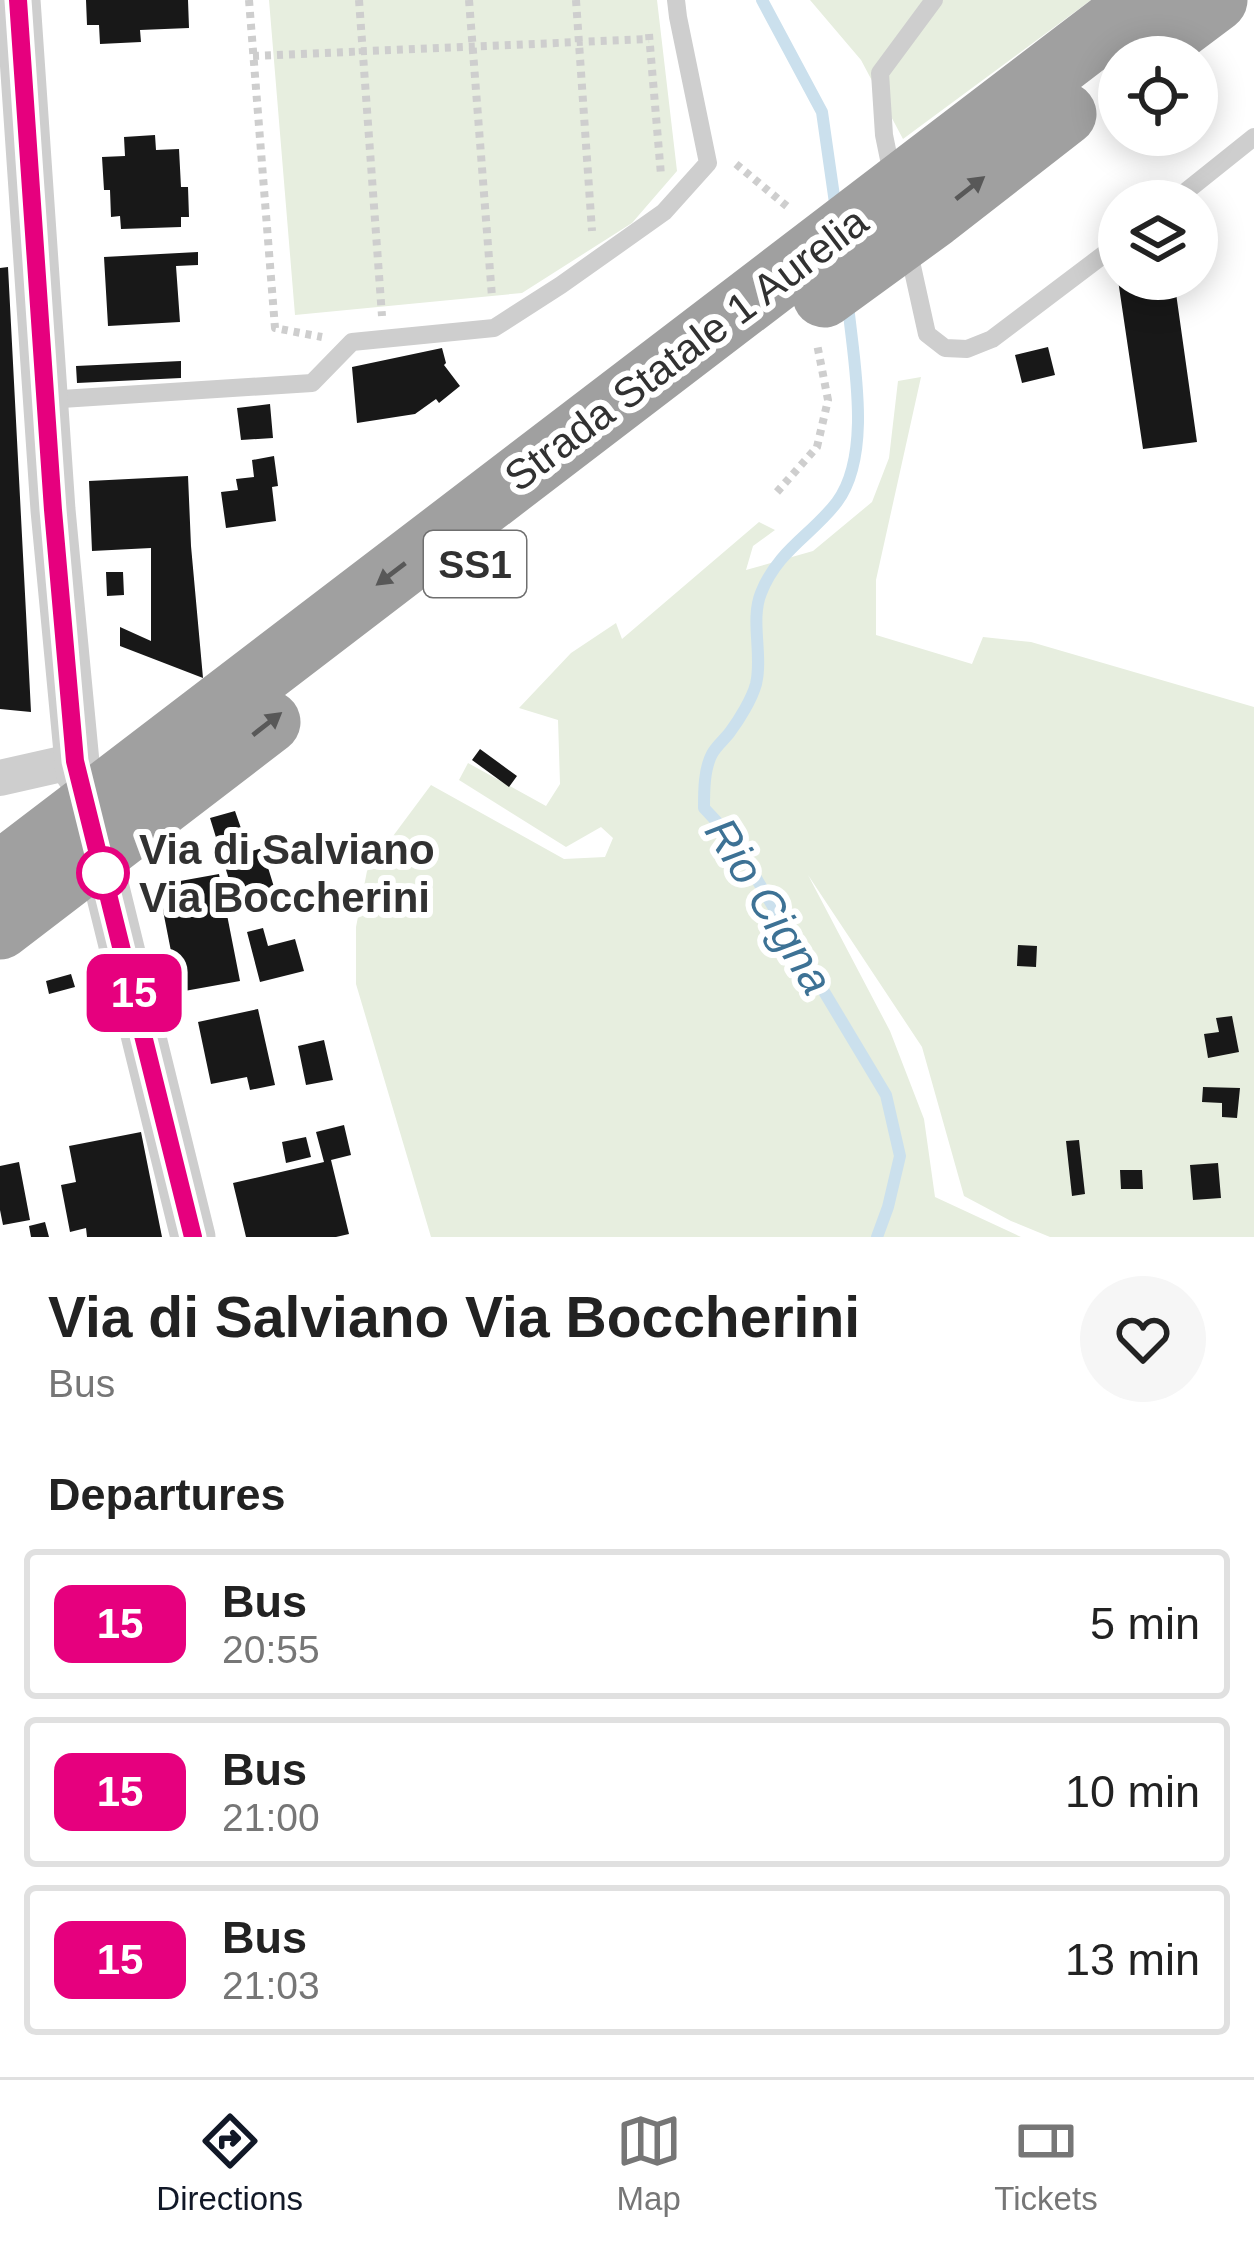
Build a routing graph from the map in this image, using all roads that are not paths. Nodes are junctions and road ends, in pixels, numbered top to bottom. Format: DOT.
graph roads {
  1 [pos="18,0"];
  2 [pos="676,0"];
  3 [pos="934,0"];
  4 [pos="1143,0"];
  5 [pos="1216,0"];
  6 [pos="1168,36"];
  7 [pos="1079,85"];
  8 [pos="1254,137"];
  9 [pos="1200,180"];
  10 [pos="898,201"];
  11 [pos="903,224"];
  12 [pos="1098,259"];
  13 [pos="46,400"];
  14 [pos="76,767"];
  15 [pos="0,778"];
  16 [pos="49,871"];
  17 [pos="0,928"];
  18 [pos="193,1237"];
  1 -- 13 [label="street"];
  2 -- 13 [label="lane"];
  3 -- 10 [label="lane"];
  4 -- 7 [label="highway, Strada Statale 1 Aurelia / SS1"];
  5 -- 6 [label="highway"];
  7 -- 16 [label="highway, Strada Statale 1 Aurelia / SS1"];
  8 -- 9 [label="lane"];
  11 -- 12 [label="lane"];
  13 -- 14 [label="street"];
  14 -- 15 [label="street"];
  16 -- 17 [label="highway, Strada Statale 1 Aurelia / SS1"];
  16 -- 18 [label="street"];
}
